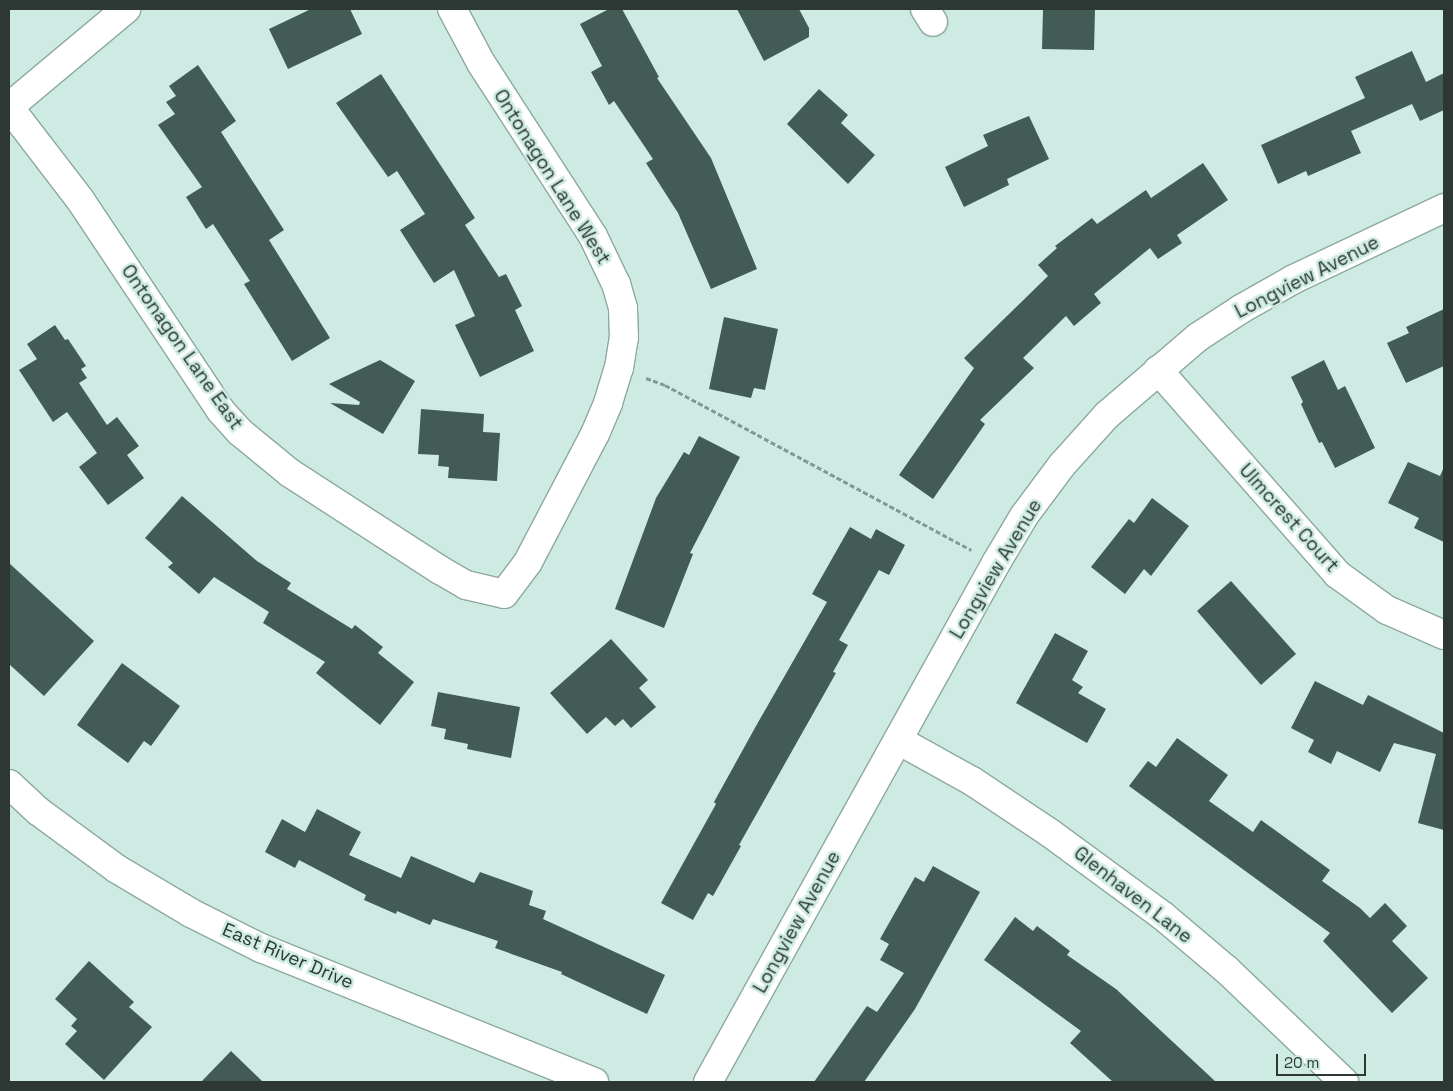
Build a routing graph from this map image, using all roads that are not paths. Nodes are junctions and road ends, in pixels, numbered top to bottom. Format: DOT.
graph roads {
  1 [pos="126,9"];
  2 [pos="452,9"];
  3 [pos="9,107"];
  4 [pos="1444,208"];
  5 [pos="1158,370"];
  6 [pos="504,594"];
  7 [pos="1444,635"];
  8 [pos="898,740"];
  9 [pos="9,784"];
  10 [pos="594,1082"];
  11 [pos="708,1082"];
  12 [pos="1344,1082"];
  1 -- 3 [label="street"];
  2 -- 6 [label="street, Ontonagon Lane West"];
  3 -- 6 [label="street, Ontonagon Lane East"];
  4 -- 5 [label="street, Longview Avenue"];
  5 -- 7 [label="street, Ulmcrest Court"];
  5 -- 8 [label="street, Longview Avenue"];
  8 -- 11 [label="street, Longview Avenue"];
  8 -- 12 [label="street, Glenhaven Lane"];
  9 -- 10 [label="street, East River Drive"];
}
